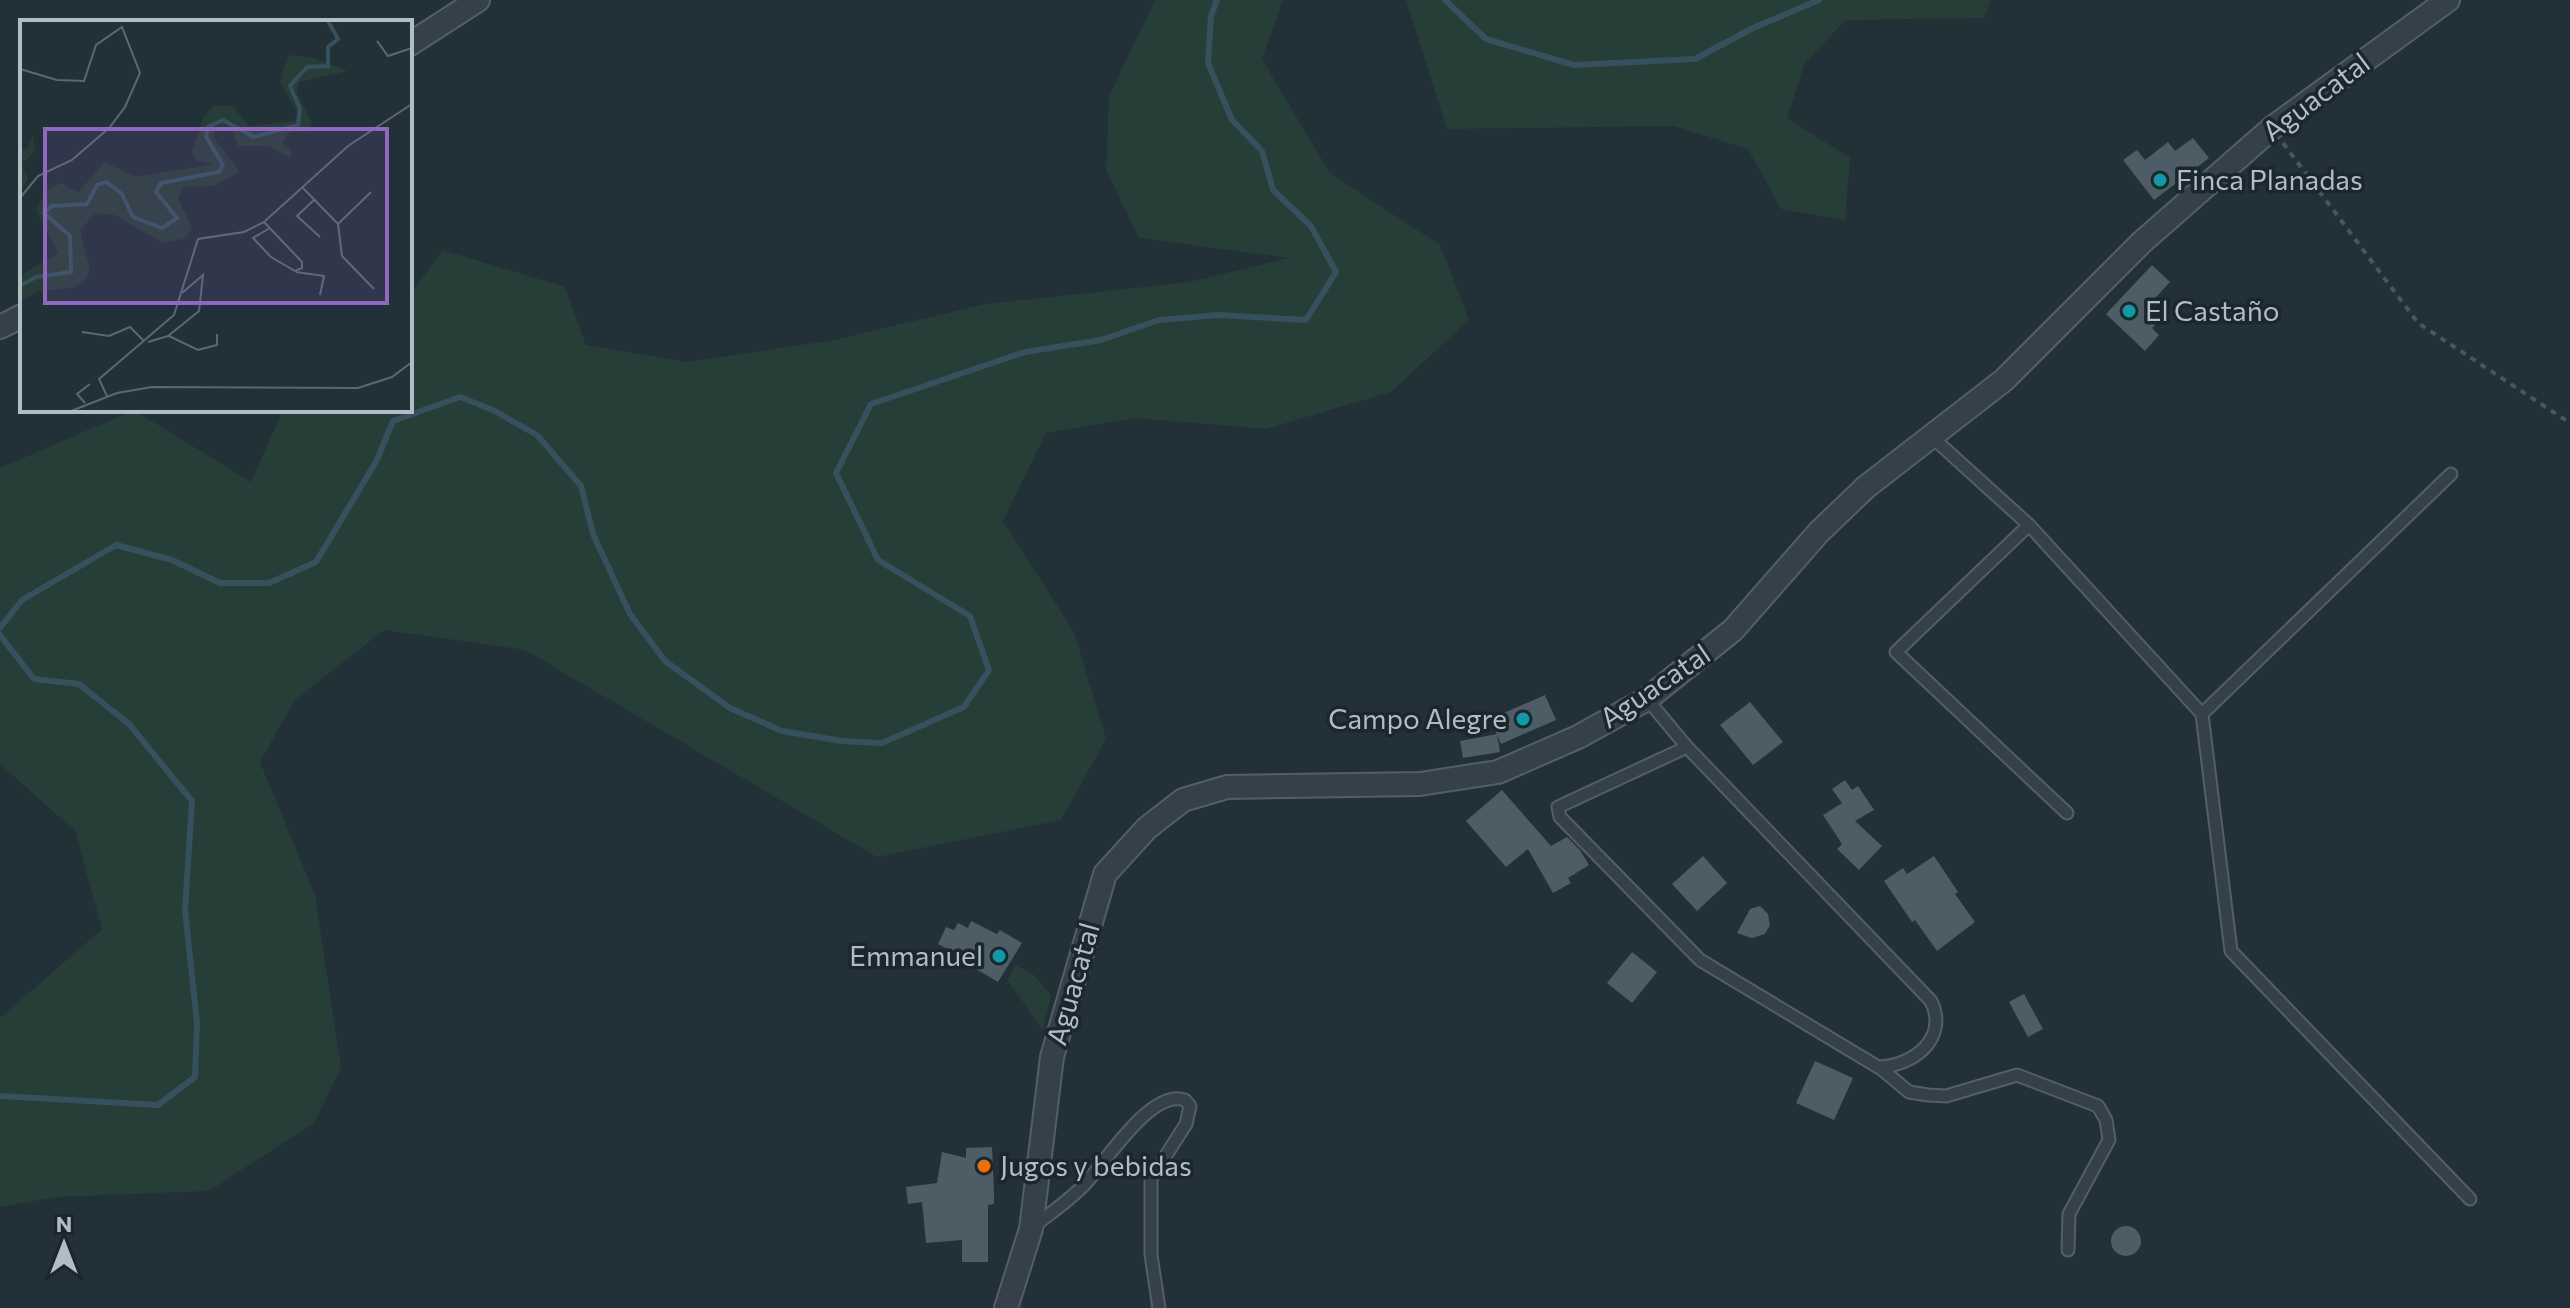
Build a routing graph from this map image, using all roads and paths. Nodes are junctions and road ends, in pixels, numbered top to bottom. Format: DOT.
graph roads {
  1 [pos="478,0"];
  2 [pos="2448,0"];
  3 [pos="412,43"];
  4 [pos="2272,128"];
  5 [pos="20,317"];
  6 [pos="0,327"];
  7 [pos="2570,423"];
  8 [pos="1933,438"];
  9 [pos="2451,474"];
  10 [pos="2029,525"];
  11 [pos="1647,699"];
  12 [pos="2202,714"];
  13 [pos="1687,747"];
  14 [pos="2067,813"];
  15 [pos="1878,1067"];
  16 [pos="2470,1199"];
  17 [pos="1031,1229"];
  18 [pos="2068,1250"];
  19 [pos="1006,1308"];
  20 [pos="1159,1308"];
  1 -- 3 [label="street"];
  2 -- 4 [label="street, Aguacatal"];
  4 -- 7 [label="path"];
  4 -- 8 [label="street, Aguacatal"];
  5 -- 6 [label="street"];
  8 -- 10 [label="lane"];
  8 -- 11 [label="street, Aguacatal"];
  9 -- 12 [label="lane"];
  10 -- 12 [label="lane"];
  10 -- 14 [label="lane"];
  11 -- 13 [label="lane"];
  11 -- 17 [label="street, Aguacatal"];
  12 -- 16 [label="lane"];
  13 -- 15 [label="lane"];
  13 -- 15 [label="lane"];
  15 -- 18 [label="lane"];
  17 -- 19 [label="street, Aguacatal"];
  17 -- 20 [label="lane"];
}
